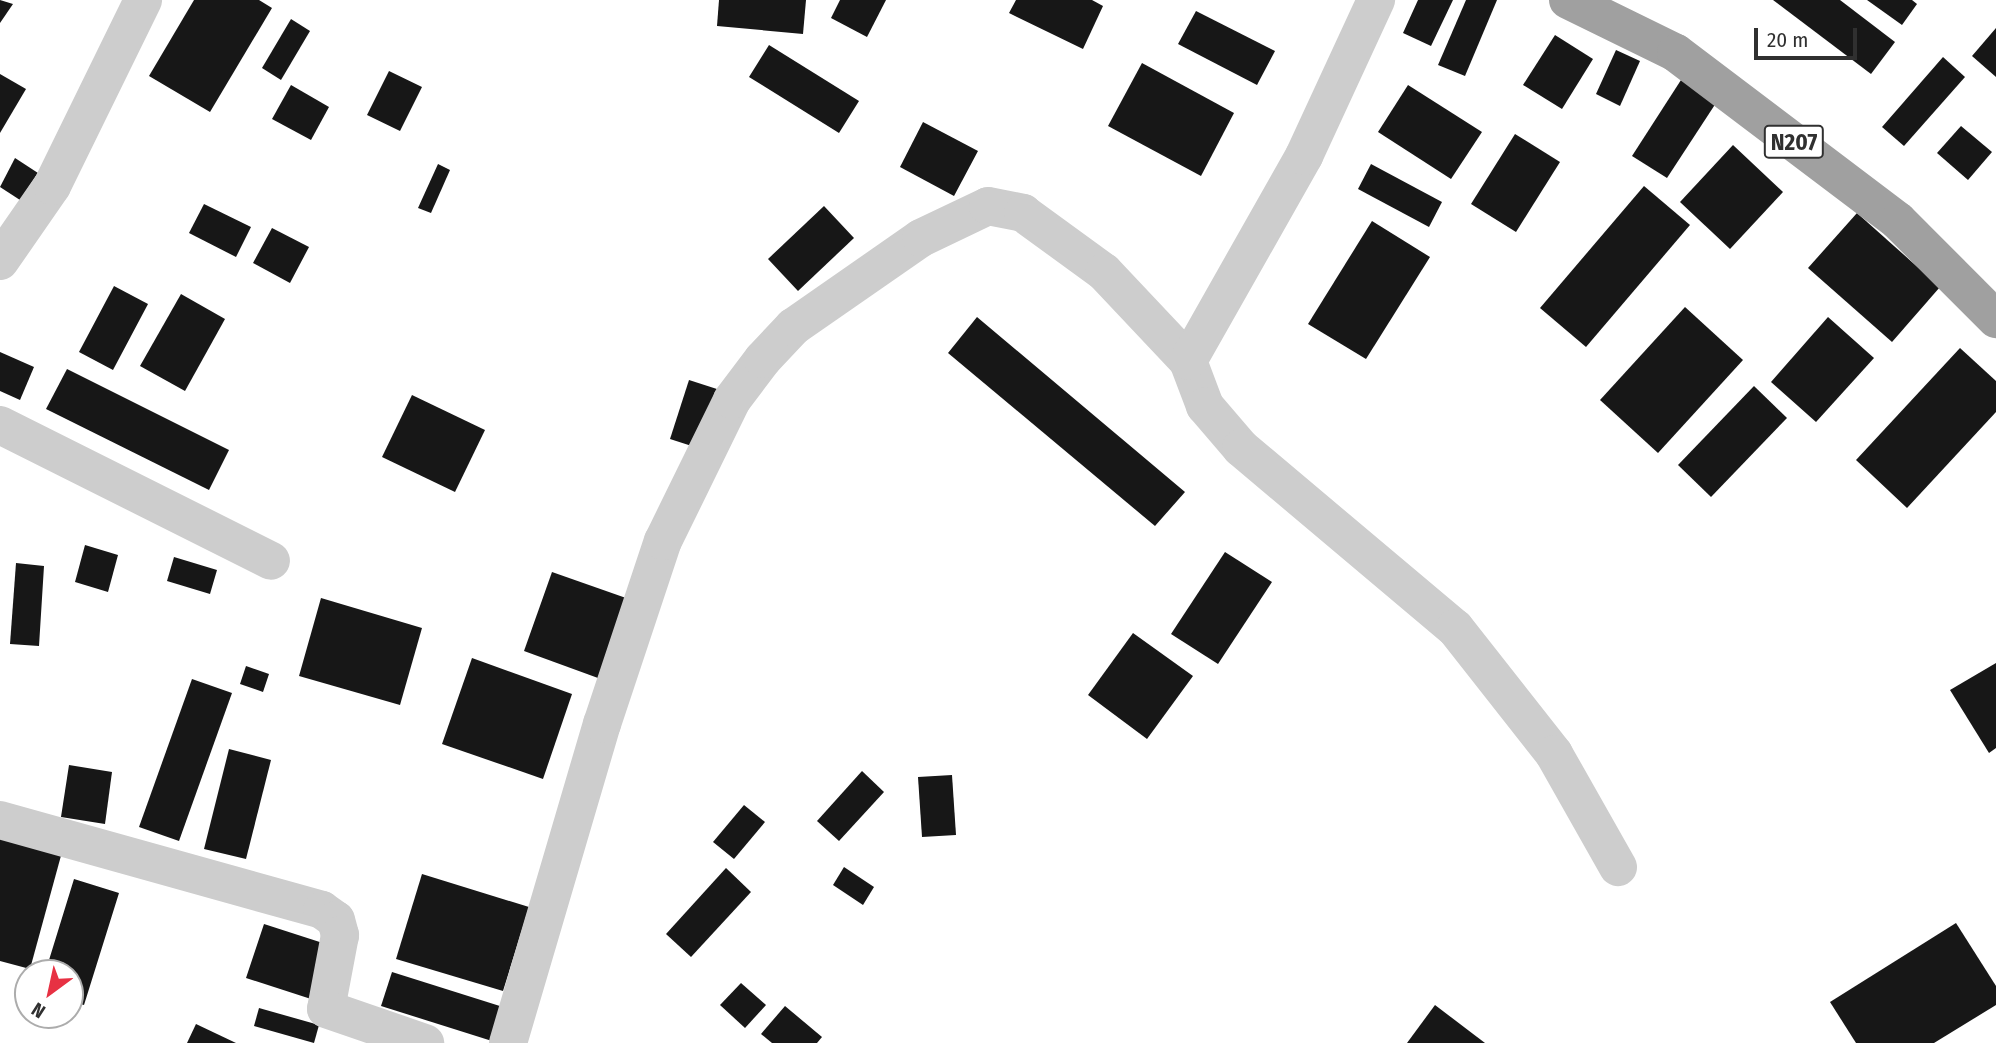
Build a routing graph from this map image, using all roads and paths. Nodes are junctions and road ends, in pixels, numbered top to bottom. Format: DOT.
graph roads {
  1 [pos="143,0"];
  2 [pos="1376,0"];
  3 [pos="1568,0"];
  4 [pos="0,261"];
  5 [pos="1996,319"];
  6 [pos="1188,361"];
  7 [pos="0,425"];
  8 [pos="271,561"];
  9 [pos="0,820"];
  10 [pos="1618,867"];
  11 [pos="425,1043"];
  12 [pos="508,1043"];
  1 -- 4 [label="street"];
  2 -- 6 [label="street"];
  3 -- 5 [label="highway, N207"];
  6 -- 10 [label="street"];
  6 -- 12 [label="street"];
  7 -- 8 [label="street"];
  9 -- 11 [label="street"];
}
